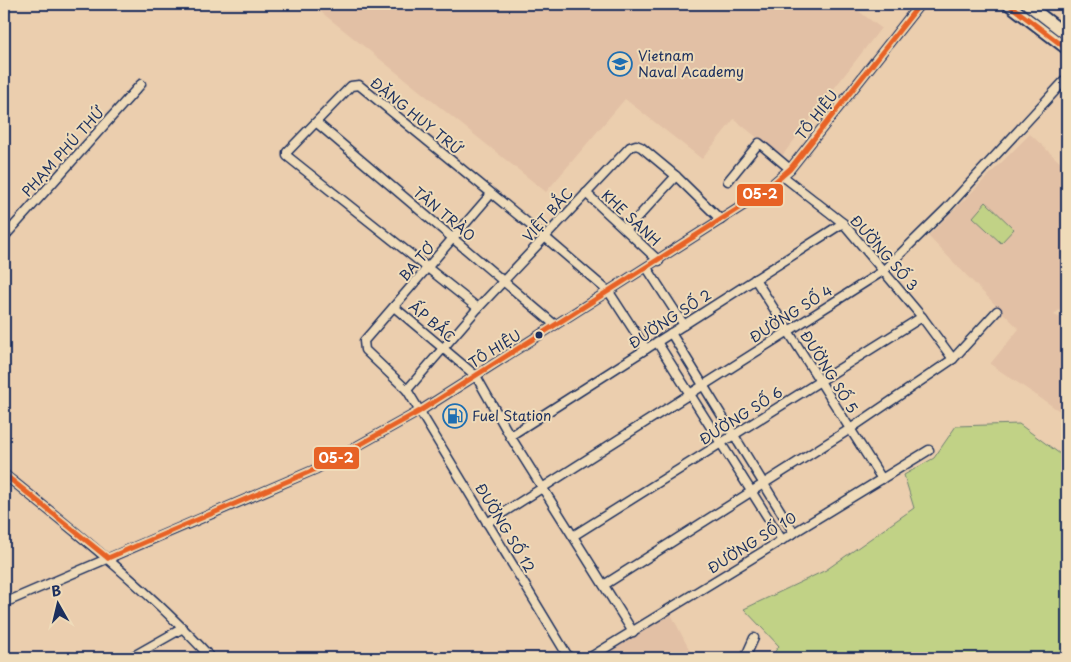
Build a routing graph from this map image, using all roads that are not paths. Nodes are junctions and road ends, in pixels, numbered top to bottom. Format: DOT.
graph roads {
  1 [pos="920,4"];
  2 [pos="1008,4"];
  3 [pos="1027,4"];
  4 [pos="1067,35"];
  5 [pos="1067,49"];
  6 [pos="1067,78"];
  7 [pos="141,84"];
  8 [pos="317,123"];
  9 [pos="790,169"];
  10 [pos="676,176"];
  11 [pos="784,177"];
  12 [pos="728,181"];
  13 [pos="586,193"];
  14 [pos="491,194"];
  15 [pos="721,220"];
  16 [pos="843,223"];
  17 [pos="626,230"];
  18 [pos="4,237"];
  19 [pos="546,238"];
  20 [pos="453,239"];
  21 [pos="659,261"];
  22 [pos="429,268"];
  23 [pos="647,268"];
  24 [pos="883,271"];
  25 [pos="756,279"];
  26 [pos="504,282"];
  27 [pos="609,292"];
  28 [pos="394,307"];
  29 [pos="478,308"];
  30 [pos="997,311"];
  31 [pos="922,317"];
  32 [pos="555,325"];
  33 [pos="684,325"];
  34 [pos="788,331"];
  35 [pos="671,333"];
  36 [pos="657,342"];
  37 [pos="363,346"];
  38 [pos="442,348"];
  39 [pos="646,349"];
  40 [pos="953,359"];
  41 [pos="476,376"];
  42 [pos="820,381"];
  43 [pos="703,385"];
  44 [pos="407,390"];
  45 [pos="689,393"];
  46 [pos="420,411"];
  47 [pos="850,429"];
  48 [pos="510,436"];
  49 [pos="734,436"];
  50 [pos="721,444"];
  51 [pos="929,450"];
  52 [pos="4,474"];
  53 [pos="882,479"];
  54 [pos="764,484"];
  55 [pos="542,488"];
  56 [pos="751,492"];
  57 [pos="487,523"];
  58 [pos="794,533"];
  59 [pos="573,536"];
  60 [pos="782,540"];
  61 [pos="108,558"];
  62 [pos="604,585"];
  63 [pos="4,603"];
  64 [pos="184,628"];
  65 [pos="633,632"];
  66 [pos="754,638"];
  67 [pos="130,658"];
  68 [pos="211,658"];
  69 [pos="569,658"];
  70 [pos="589,658"];
  71 [pos="745,658"];
  1 -- 9 [label="street, TÔ HIỆU"];
  2 -- 5 [label="main road"];
  3 -- 4 [label="main road"];
  6 -- 24 [label="street, ĐƯỜNG SỐ 4"];
  7 -- 18 [label="street, PHẠM PHÚ THỨ"];
  8 -- 14 [label="street, ĐẶNG HUY TRỨ"];
  8 -- 20 [label="street, TÂN TRÀO"];
  8 -- 22 [label="street, ĐẶNG HUY TRỨ"];
  9 -- 11 [label="street, TÔ HIỆU"];
  9 -- 12 [label="street"];
  10 -- 13 [label="street, VIỆT BẮC"];
  10 -- 15 [label="street, VIỆT BẮC"];
  10 -- 17 [label="street"];
  11 -- 15 [label="street, TÔ HIỆU"];
  11 -- 16 [label="street, ĐƯỜNG SỐ 3"];
  13 -- 17 [label="street, KHE SANH"];
  13 -- 19 [label="street, VIỆT BẮC"];
  14 -- 19 [label="street, ĐẶNG HUY TRỨ"];
  14 -- 20 [label="street, BA TƠ"];
  15 -- 21 [label="street, TÔ HIỆU"];
  16 -- 24 [label="street, ĐƯỜNG SỐ 3"];
  16 -- 25 [label="street, ĐƯỜNG SỐ 2"];
  17 -- 21 [label="street, KHE SANH"];
  19 -- 26 [label="street, VIỆT BẮC"];
  19 -- 27 [label="street, ĐẶNG HUY TRỨ"];
  20 -- 22 [label="street, BA TƠ"];
  20 -- 26 [label="street, TÂN TRÀO"];
  21 -- 23 [label="street, TÔ HIỆU"];
  22 -- 28 [label="street, BA TƠ"];
  22 -- 29 [label="street, ĐẶNG HUY TRỨ"];
  23 -- 27 [label="street, TÔ HIỆU"];
  23 -- 33 [label="street"];
  24 -- 31 [label="street, ĐƯỜNG SỐ 3"];
  24 -- 34 [label="street, ĐƯỜNG SỐ 4"];
  25 -- 33 [label="street, ĐƯỜNG SỐ 2"];
  25 -- 34 [label="street, ĐƯỜNG SỐ 5"];
  26 -- 29 [label="street, VIỆT BẮC"];
  26 -- 32 [label="street, TÂN TRÀO"];
  27 -- 32 [label="street, TÔ HIỆU"];
  27 -- 39 [label="street, ĐẶNG HUY TRỨ"];
  28 -- 37 [label="street, BA TƠ"];
  28 -- 38 [label="street, ẤP BẮC"];
  29 -- 38 [label="street, VIỆT BẮC"];
  30 -- 40 [label="street"];
  31 -- 40 [label="street, ĐƯỜNG SỐ 3"];
  31 -- 42 [label="street, ĐƯỜNG SỐ 6"];
  32 -- 41 [label="street, TÔ HIỆU"];
  33 -- 35 [label="street, ĐƯỜNG SỐ 2"];
  34 -- 42 [label="street, ĐƯỜNG SỐ 5"];
  34 -- 43 [label="street, ĐƯỜNG SỐ 4"];
  35 -- 36 [label="street, ĐƯỜNG SỐ 2"];
  35 -- 43 [label="street"];
  36 -- 39 [label="street, ĐƯỜNG SỐ 2"];
  36 -- 45 [label="street"];
  37 -- 44 [label="street, ĐƯỜNG SỐ 12"];
  38 -- 41 [label="street, ẤP BẮC"];
  38 -- 44 [label="street, VIỆT BẮC"];
  39 -- 48 [label="street, ĐƯỜNG SỐ 2"];
  40 -- 47 [label="street"];
  41 -- 46 [label="street, TÔ HIỆU"];
  41 -- 48 [label="street"];
  42 -- 47 [label="street, ĐƯỜNG SỐ 5"];
  42 -- 49 [label="street, ĐƯỜNG SỐ 6"];
  43 -- 45 [label="street, ĐƯỜNG SỐ 4"];
  43 -- 49 [label="street"];
  44 -- 46 [label="street, ĐƯỜNG SỐ 12"];
  45 -- 50 [label="street"];
  45 -- 55 [label="street, ĐƯỜNG SỐ 4"];
  46 -- 57 [label="street, ĐƯỜNG SỐ 12"];
  46 -- 61 [label="street, TÔ HIỆU"];
  47 -- 53 [label="street, ĐƯỜNG SỐ 5"];
  47 -- 54 [label="street"];
  48 -- 55 [label="street"];
  49 -- 50 [label="street, ĐƯỜNG SỐ 6"];
  49 -- 54 [label="street"];
  50 -- 56 [label="street"];
  50 -- 59 [label="street, ĐƯỜNG SỐ 6"];
  51 -- 53 [label="street, ĐƯỜNG SỐ 10"];
  52 -- 61 [label="street"];
  53 -- 58 [label="street, ĐƯỜNG SỐ 10"];
  54 -- 56 [label="street"];
  54 -- 58 [label="street"];
  55 -- 57 [label="street, ĐƯỜNG SỐ 4"];
  55 -- 59 [label="street"];
  56 -- 60 [label="street"];
  56 -- 62 [label="street"];
  57 -- 69 [label="street, ĐƯỜNG SỐ 12"];
  58 -- 60 [label="street, ĐƯỜNG SỐ 10"];
  59 -- 62 [label="street"];
  60 -- 65 [label="street, ĐƯỜNG SỐ 10"];
  61 -- 63 [label="street, TÔ HIỆU"];
  61 -- 64 [label="street"];
  62 -- 65 [label="street"];
  64 -- 67 [label="street"];
  64 -- 68 [label="street"];
  65 -- 70 [label="street, ĐƯỜNG SỐ 10"];
  66 -- 71 [label="street"];
}
